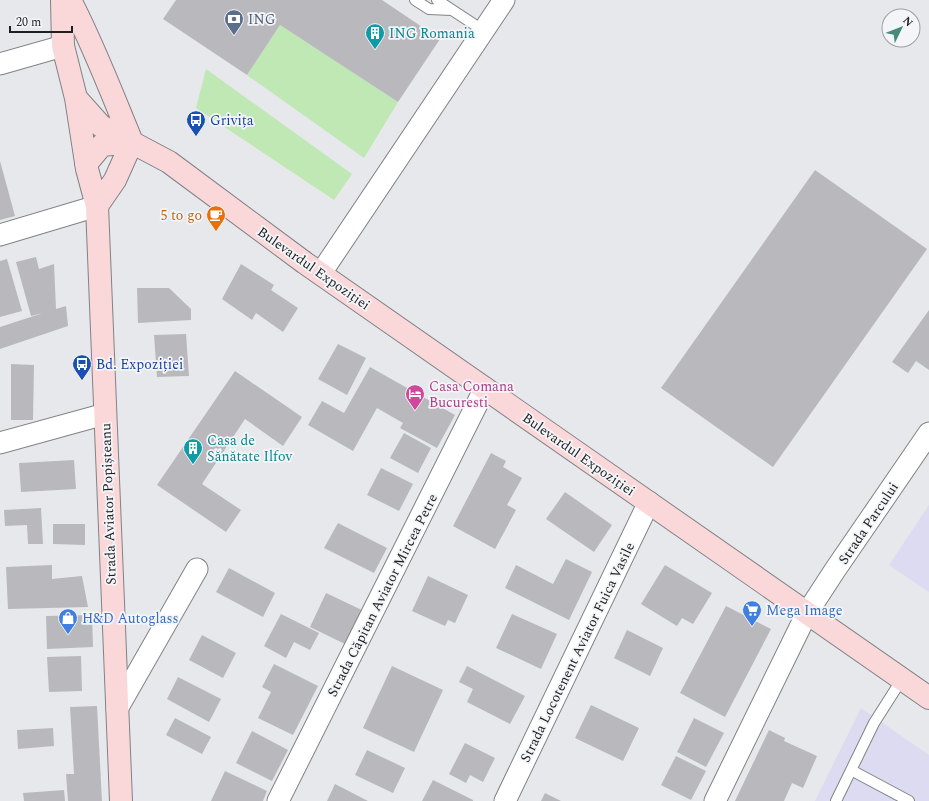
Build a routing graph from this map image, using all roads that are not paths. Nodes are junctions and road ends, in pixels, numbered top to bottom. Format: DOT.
graph roads {
  1 [pos="62,0"];
  2 [pos="70,0"];
  3 [pos="415,0"];
  4 [pos="437,0"];
  5 [pos="448,0"];
  6 [pos="504,0"];
  7 [pos="453,10"];
  8 [pos="484,31"];
  9 [pos="63,46"];
  10 [pos="0,64"];
  11 [pos="76,98"];
  12 [pos="132,142"];
  13 [pos="86,164"];
  14 [pos="97,206"];
  15 [pos="0,235"];
  16 [pos="321,274"];
  17 [pos="485,388"];
  18 [pos="105,414"];
  19 [pos="929,432"];
  20 [pos="0,443"];
  21 [pos="648,502"];
  22 [pos="197,569"];
  23 [pos="807,613"];
  24 [pos="902,679"];
  25 [pos="929,698"];
  26 [pos="117,709"];
  27 [pos="851,770"];
  28 [pos="121,801"];
  29 [pos="278,801"];
  30 [pos="505,801"];
  31 [pos="715,801"];
  32 [pos="836,801"];
  33 [pos="909,801"];
  1 -- 9 [label="street, Strada Aviator Popișteanu"];
  2 -- 12 [label="street"];
  3 -- 7 [label="lane"];
  4 -- 7 [label="lane"];
  5 -- 7 [label="lane"];
  6 -- 8 [label="street"];
  7 -- 8 [label="lane"];
  8 -- 16 [label="street"];
  9 -- 10 [label="street"];
  9 -- 11 [label="street, Strada Aviator Popișteanu"];
  11 -- 12 [label="street, Bulevardul Expoziției"];
  11 -- 13 [label="street, Strada Aviator Popișteanu"];
  12 -- 13 [label="street"];
  12 -- 14 [label="street"];
  12 -- 16 [label="street, Bulevardul Expoziției"];
  13 -- 14 [label="street, Strada Aviator Popișteanu"];
  14 -- 15 [label="street"];
  14 -- 18 [label="street, Strada Aviator Popișteanu"];
  16 -- 17 [label="street, Bulevardul Expoziției"];
  17 -- 21 [label="street, Bulevardul Expoziției"];
  17 -- 29 [label="street, Strada Căpitan Aviator Mircea Petre"];
  18 -- 20 [label="street"];
  18 -- 26 [label="street, Strada Aviator Popișteanu"];
  19 -- 23 [label="street, Strada Parcului"];
  21 -- 23 [label="street, Bulevardul Expoziției"];
  21 -- 30 [label="street, Strada Locotenent Aviator Fuica Vasile"];
  22 -- 26 [label="street"];
  23 -- 24 [label="street, Bulevardul Expoziției"];
  23 -- 31 [label="street, Strada Parcului"];
  24 -- 25 [label="street, Bulevardul Expoziției"];
  24 -- 27 [label="lane"];
  26 -- 28 [label="street, Strada Aviator Popișteanu"];
  27 -- 32 [label="lane"];
  27 -- 33 [label="lane"];
}
